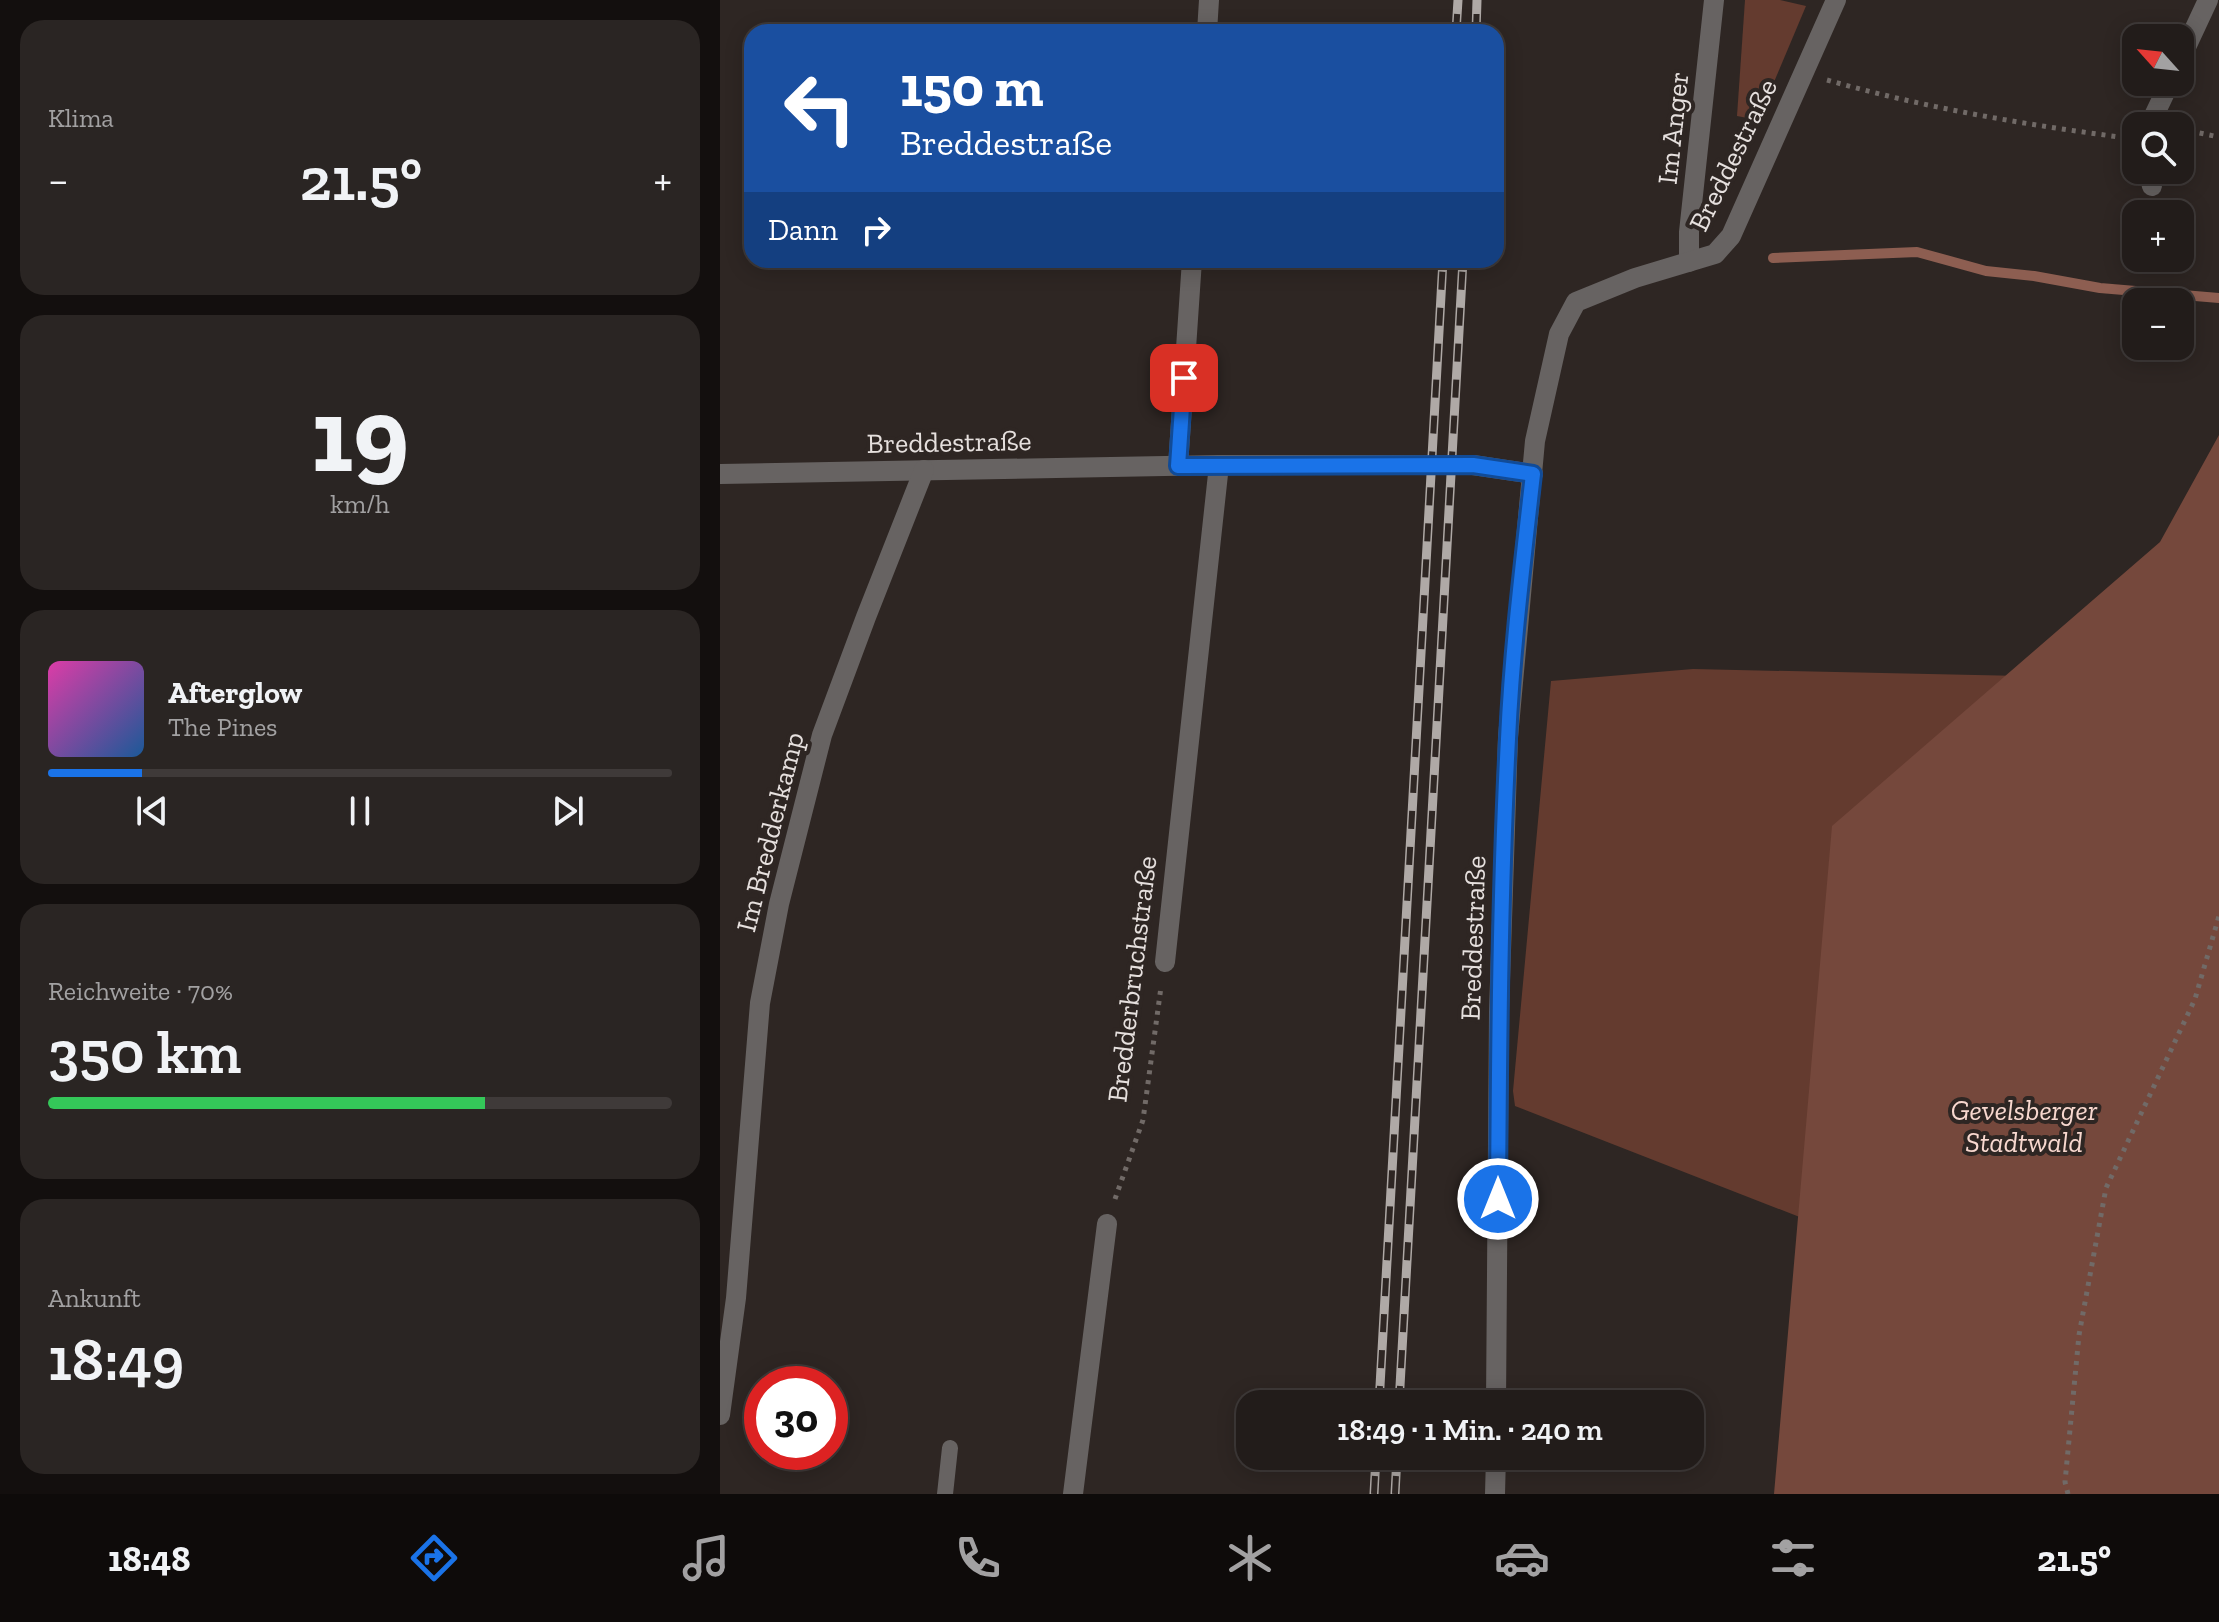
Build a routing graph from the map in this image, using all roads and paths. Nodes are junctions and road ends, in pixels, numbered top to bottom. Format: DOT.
graph roads {
  1 [pos="1209,0"];
  2 [pos="1714,0"];
  3 [pos="1836,0"];
  4 [pos="2208,0"];
  5 [pos="1208,24"];
  6 [pos="2194,30"];
  7 [pos="1804,74"];
  8 [pos="2194,132"];
  9 [pos="2219,137"];
  10 [pos="2122,138"];
  11 [pos="1689,262"];
  12 [pos="1191,268"];
  13 [pos="1219,465"];
  14 [pos="1178,466"];
  15 [pos="924,470"];
  16 [pos="720,474"];
  17 [pos="1533,474"];
  18 [pos="2219,916"];
  19 [pos="1165,962"];
  20 [pos="1107,1224"];
  21 [pos="1496,1390"];
  22 [pos="720,1415"];
  23 [pos="950,1448"];
  24 [pos="1496,1470"];
  25 [pos="945,1494"];
  26 [pos="1073,1494"];
  27 [pos="1495,1494"];
  28 [pos="2068,1494"];
  1 -- 5 [label="street"];
  2 -- 11 [label="street, Im Anger"];
  3 -- 7 [label="street, Breddestraße"];
  4 -- 6 [label="street"];
  7 -- 10 [label="path"];
  7 -- 11 [label="street, Breddestraße"];
  8 -- 9 [label="path"];
  11 -- 17 [label="street, Breddestraße"];
  12 -- 14 [label="street"];
  13 -- 14 [label="street, Breddestraße"];
  13 -- 17 [label="street, Breddestraße"];
  13 -- 19 [label="street, Bredderbruchstraße"];
  14 -- 15 [label="street, Breddestraße"];
  15 -- 16 [label="street, Breddestraße"];
  15 -- 22 [label="street, Im Bredderkamp"];
  17 -- 21 [label="street, Breddestraße"];
  18 -- 28 [label="path"];
  19 -- 20 [label="path, Bredderbruchstraße"];
  20 -- 26 [label="street"];
  23 -- 25 [label="lane"];
  24 -- 27 [label="street"];
}
